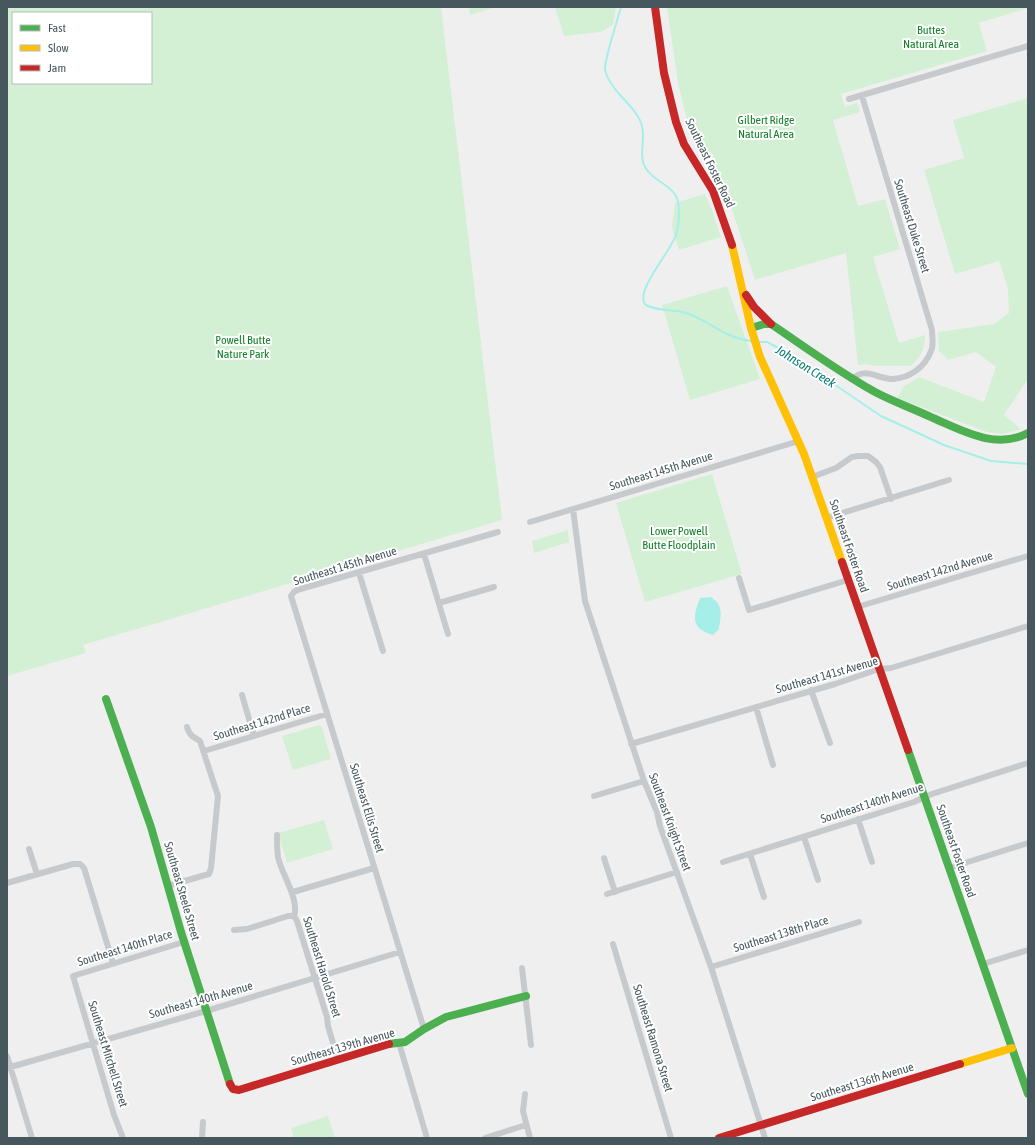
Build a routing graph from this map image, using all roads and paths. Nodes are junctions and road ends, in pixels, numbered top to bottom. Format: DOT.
graph roads {
  1 [pos="655,7"];
  2 [pos="1028,46"];
  3 [pos="862,96"];
  4 [pos="849,99"];
  5 [pos="743,290"];
  6 [pos="771,324"];
  7 [pos="751,330"];
  8 [pos="852,379"];
  9 [pos="1028,433"];
  10 [pos="799,440"];
  11 [pos="812,477"];
  12 [pos="949,480"];
  13 [pos="890,499"];
  14 [pos="573,509"];
  15 [pos="826,518"];
  16 [pos="530,522"];
  17 [pos="498,532"];
  18 [pos="424,554"];
  19 [pos="1028,556"];
  20 [pos="360,573"];
  21 [pos="739,578"];
  22 [pos="848,580"];
  23 [pos="494,586"];
  24 [pos="292,594"];
  25 [pos="439,603"];
  26 [pos="857,607"];
  27 [pos="1028,626"];
  28 [pos="448,634"];
  29 [pos="383,651"];
  30 [pos="879,669"];
  31 [pos="812,690"];
  32 [pos="242,695"];
  33 [pos="106,699"];
  34 [pos="756,707"];
  35 [pos="327,714"];
  36 [pos="187,727"];
  37 [pos="254,736"];
  38 [pos="830,743"];
  39 [pos="631,744"];
  40 [pos="204,751"];
  41 [pos="1028,763"];
  42 [pos="774,765"];
  43 [pos="644,781"];
  44 [pos="594,796"];
  45 [pos="924,798"];
  46 [pos="858,820"];
  47 [pos="277,835"];
  48 [pos="804,836"];
  49 [pos="1028,843"];
  50 [pos="29,849"];
  51 [pos="750,854"];
  52 [pos="604,858"];
  53 [pos="723,862"];
  54 [pos="872,862"];
  55 [pos="374,868"];
  56 [pos="949,868"];
  57 [pos="677,872"];
  58 [pos="37,874"];
  59 [pos="818,880"];
  60 [pos="7,883"];
  61 [pos="168,886"];
  62 [pos="292,892"];
  63 [pos="615,892"];
  64 [pos="607,894"];
  65 [pos="764,897"];
  66 [pos="294,916"];
  67 [pos="859,922"];
  68 [pos="234,930"];
  69 [pos="184,942"];
  70 [pos="613,944"];
  71 [pos="1028,950"];
  72 [pos="400,952"];
  73 [pos="113,963"];
  74 [pos="983,964"];
  75 [pos="711,967"];
  76 [pos="522,968"];
  77 [pos="73,976"];
  78 [pos="314,978"];
  79 [pos="526,996"];
  80 [pos="206,1011"];
  81 [pos="424,1029"];
  82 [pos="93,1043"];
  83 [pos="399,1043"];
  84 [pos="531,1045"];
  85 [pos="1012,1048"];
  86 [pos="7,1056"];
  87 [pos="338,1060"];
  88 [pos="9,1068"];
  89 [pos="233,1089"];
  90 [pos="525,1094"];
  91 [pos="1028,1094"];
  92 [pos="203,1122"];
  93 [pos="526,1125"];
  94 [pos="761,1125"];
  95 [pos="32,1138"];
  96 [pos="123,1138"];
  97 [pos="202,1138"];
  98 [pos="427,1138"];
  99 [pos="485,1138"];
  100 [pos="530,1138"];
  101 [pos="671,1138"];
  102 [pos="719,1138"];
  103 [pos="765,1138"];
  1 -- 5 [label="street, Southeast Foster Road"];
  2 -- 3 [label="street"];
  3 -- 4 [label="street"];
  3 -- 8 [label="street, Southeast Duke Street"];
  5 -- 6 [label="street"];
  5 -- 7 [label="street, Southeast Foster Road"];
  6 -- 7 [label="street"];
  6 -- 8 [label="street"];
  7 -- 10 [label="street, Southeast Foster Road"];
  8 -- 9 [label="street"];
  10 -- 11 [label="street, Southeast Foster Road"];
  10 -- 14 [label="street, Southeast 145th Avenue"];
  11 -- 13 [label="street"];
  11 -- 15 [label="street, Southeast Foster Road"];
  12 -- 13 [label="street"];
  13 -- 15 [label="street"];
  14 -- 16 [label="street, Southeast 145th Avenue"];
  14 -- 39 [label="street, Southeast Knight Street"];
  15 -- 22 [label="street, Southeast Foster Road"];
  17 -- 18 [label="street, Southeast 145th Avenue"];
  18 -- 20 [label="street, Southeast 145th Avenue"];
  18 -- 25 [label="street"];
  19 -- 26 [label="street, Southeast 142nd Avenue"];
  20 -- 24 [label="street, Southeast 145th Avenue"];
  20 -- 29 [label="street"];
  21 -- 22 [label="street"];
  22 -- 26 [label="street, Southeast Foster Road"];
  23 -- 25 [label="street"];
  24 -- 35 [label="street, Southeast Ellis Street"];
  25 -- 28 [label="street"];
  26 -- 30 [label="street, Southeast Foster Road"];
  27 -- 30 [label="street, Southeast 141st Avenue"];
  30 -- 31 [label="street, Southeast 141st Avenue"];
  30 -- 45 [label="street, Southeast Foster Road"];
  31 -- 34 [label="street, Southeast 141st Avenue"];
  31 -- 38 [label="street"];
  32 -- 37 [label="street"];
  33 -- 61 [label="street, Southeast Steele Street"];
  34 -- 39 [label="street, Southeast 141st Avenue"];
  34 -- 42 [label="street"];
  35 -- 37 [label="street, Southeast 142nd Place"];
  35 -- 55 [label="street, Southeast Ellis Street"];
  36 -- 40 [label="street"];
  37 -- 40 [label="street, Southeast 142nd Place"];
  39 -- 43 [label="street, Southeast Knight Street"];
  40 -- 61 [label="street"];
  41 -- 45 [label="street, Southeast 140th Avenue"];
  43 -- 44 [label="street"];
  43 -- 57 [label="street, Southeast Knight Street"];
  45 -- 46 [label="street, Southeast 140th Avenue"];
  45 -- 56 [label="street, Southeast Foster Road"];
  46 -- 48 [label="street, Southeast 140th Avenue"];
  46 -- 54 [label="street"];
  47 -- 62 [label="street, Southeast Harold Street"];
  48 -- 51 [label="street, Southeast 140th Avenue"];
  48 -- 59 [label="street"];
  49 -- 56 [label="street"];
  50 -- 58 [label="street"];
  51 -- 53 [label="street, Southeast 140th Avenue"];
  51 -- 65 [label="street"];
  52 -- 63 [label="street"];
  55 -- 62 [label="street"];
  55 -- 72 [label="street, Southeast Ellis Street"];
  56 -- 74 [label="street, Southeast Foster Road"];
  57 -- 63 [label="street"];
  57 -- 75 [label="street, Southeast Knight Street"];
  58 -- 60 [label="street"];
  58 -- 73 [label="street"];
  61 -- 69 [label="street, Southeast Steele Street"];
  62 -- 66 [label="street, Southeast Harold Street"];
  63 -- 64 [label="street"];
  66 -- 68 [label="street"];
  66 -- 78 [label="street, Southeast Harold Street"];
  67 -- 75 [label="street, Southeast 138th Place"];
  69 -- 73 [label="street, Southeast 140th Place"];
  69 -- 80 [label="street, Southeast Steele Street"];
  70 -- 101 [label="street, Southeast Ramona Street"];
  71 -- 74 [label="street"];
  72 -- 78 [label="street, Southeast 140th Avenue"];
  72 -- 81 [label="street, Southeast Ellis Street"];
  73 -- 77 [label="street, Southeast 140th Place"];
  74 -- 85 [label="street, Southeast Foster Road"];
  75 -- 94 [label="street, Southeast Knight Street"];
  76 -- 79 [label="street"];
  77 -- 82 [label="street, Southeast Mitchell Street"];
  78 -- 80 [label="street, Southeast 140th Avenue"];
  78 -- 87 [label="street, Southeast Harold Street"];
  79 -- 81 [label="street, Southeast 139th Avenue"];
  79 -- 84 [label="street"];
  80 -- 82 [label="street, Southeast 140th Avenue"];
  80 -- 89 [label="street, Southeast Steele Street"];
  81 -- 83 [label="street, Southeast 139th Avenue"];
  82 -- 88 [label="street, Southeast 140th Avenue"];
  82 -- 96 [label="street, Southeast Mitchell Street"];
  83 -- 87 [label="street, Southeast 139th Avenue"];
  83 -- 98 [label="street"];
  85 -- 91 [label="street, Southeast Foster Road"];
  85 -- 94 [label="street, Southeast 136th Avenue"];
  86 -- 88 [label="street"];
  87 -- 89 [label="street, Southeast 139th Avenue"];
  88 -- 95 [label="street"];
  90 -- 93 [label="street"];
  92 -- 97 [label="street"];
  93 -- 99 [label="street"];
  93 -- 100 [label="street"];
  94 -- 102 [label="street, Southeast 136th Avenue"];
  94 -- 103 [label="street, Southeast Knight Street"];
}
